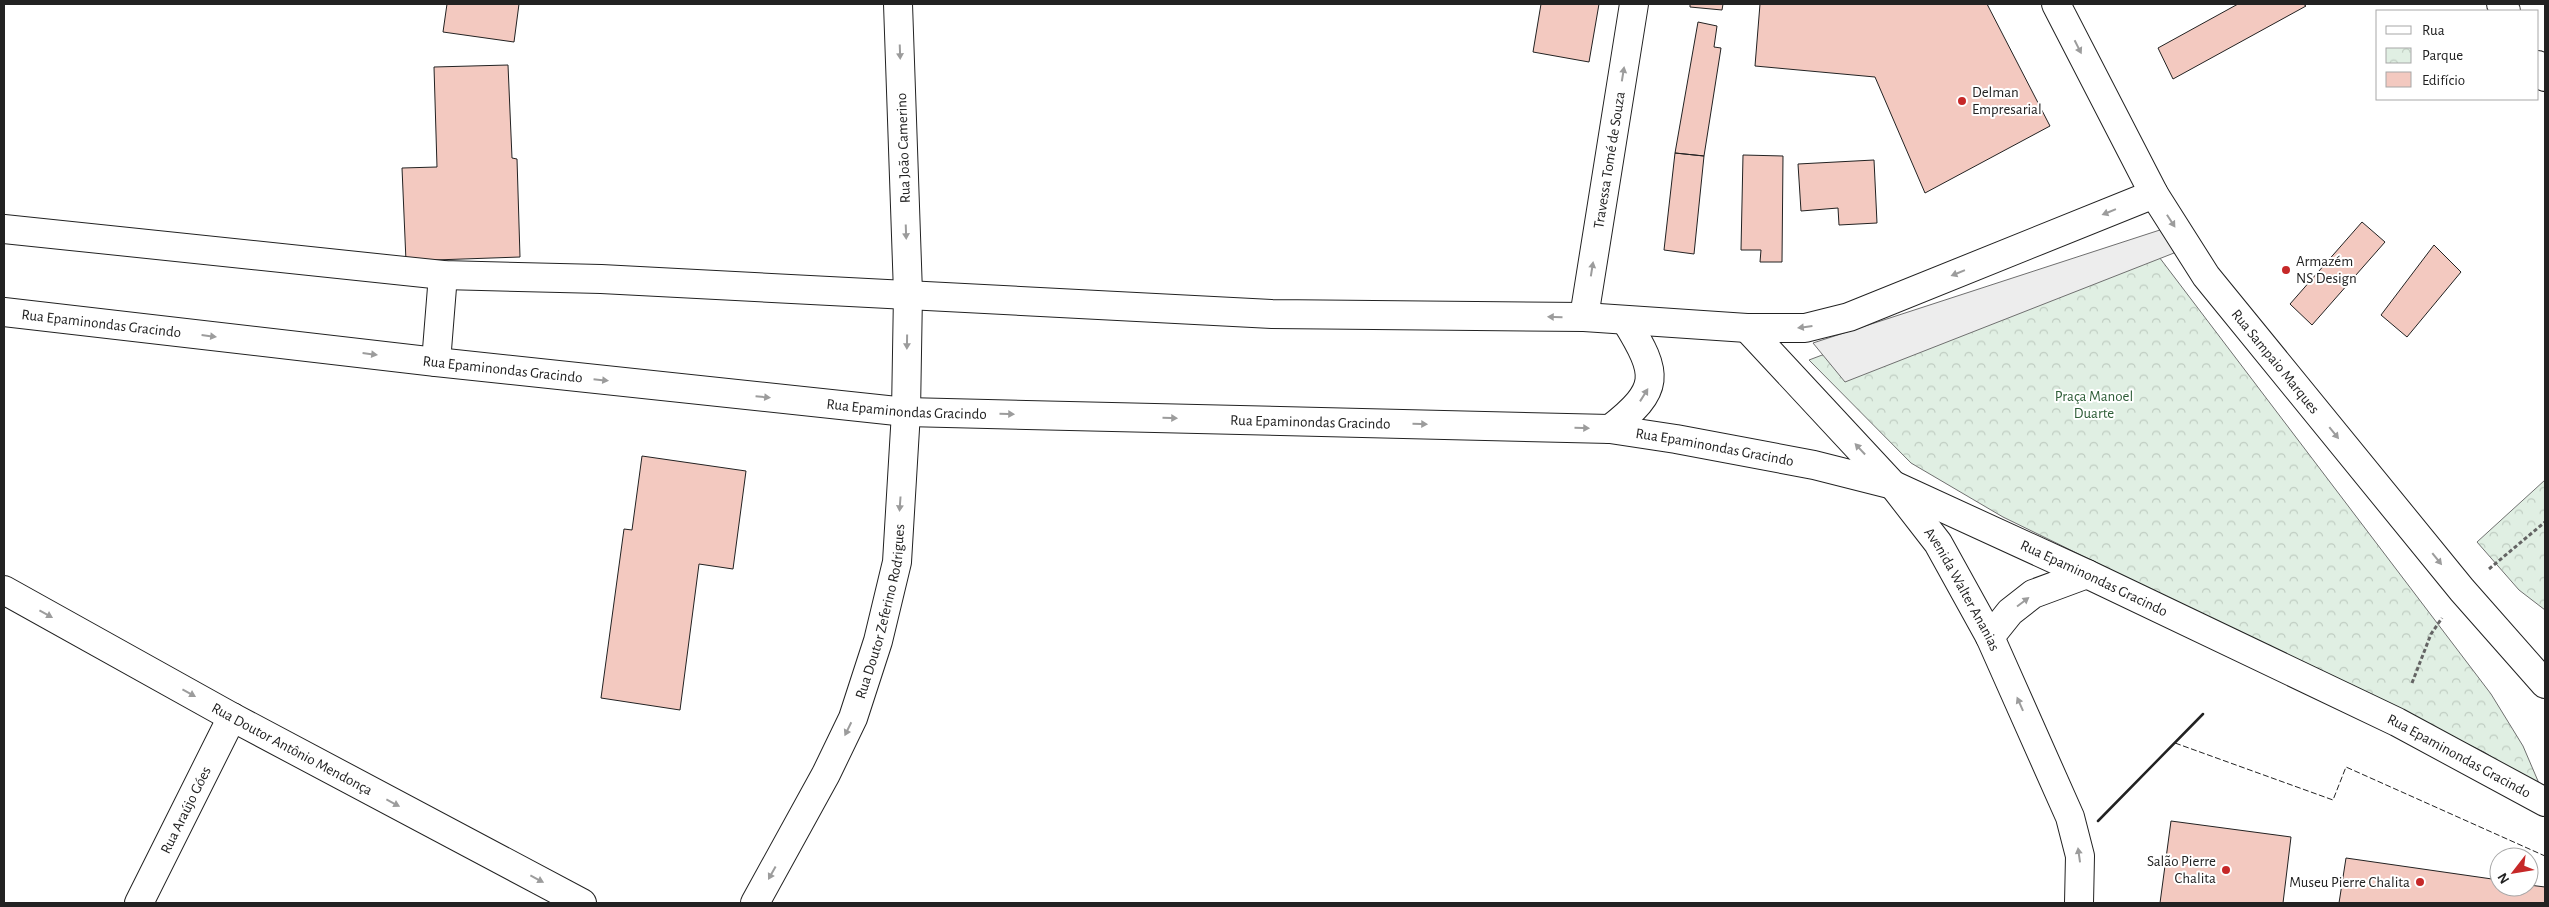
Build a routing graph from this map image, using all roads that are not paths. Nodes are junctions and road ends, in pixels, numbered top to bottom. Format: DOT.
graph roads {
  1 [pos="898,4"];
  2 [pos="1634,4"];
  3 [pos="2056,4"];
  4 [pos="2154,194"];
  5 [pos="4,229"];
  6 [pos="443,275"];
  7 [pos="908,293"];
  8 [pos="4,312"];
  9 [pos="1584,317"];
  10 [pos="1626,321"];
  11 [pos="1747,328"];
  12 [pos="436,362"];
  13 [pos="906,412"];
  14 [pos="1610,429"];
  15 [pos="1894,485"];
  16 [pos="2087,574"];
  17 [pos="4,590"];
  18 [pos="1990,637"];
  19 [pos="2519,652"];
  20 [pos="2545,655"];
  21 [pos="2545,684"];
  22 [pos="232,716"];
  23 [pos="2545,802"];
  24 [pos="139,903"];
  25 [pos="582,903"];
  26 [pos="755,903"];
  27 [pos="2079,903"];
  1 -- 7 [label="street, Rua João Camerino, one-way"];
  9 -- 2 [label="street, Travessa Tomé de Souza, one-way"];
  3 -- 4 [label="street, Rua Sampaio Marques, one-way"];
  4 -- 11 [label="street, one-way"];
  4 -- 19 [label="street, Rua Sampaio Marques, one-way"];
  5 -- 6 [label="street"];
  6 -- 7 [label="street"];
  6 -- 12 [label="street"];
  9 -- 7 [label="street, one-way"];
  7 -- 13 [label="street, Rua Doutor Zeferino Rodrigues, one-way"];
  8 -- 12 [label="street, Rua Epaminondas Gracindo, one-way"];
  9 -- 10 [label="street"];
  10 -- 11 [label="street"];
  14 -- 10 [label="street, one-way"];
  15 -- 11 [label="street, Avenida Walter Ananias, one-way"];
  12 -- 13 [label="street, Rua Epaminondas Gracindo, one-way"];
  13 -- 14 [label="street, Rua Epaminondas Gracindo, one-way"];
  13 -- 26 [label="street, Rua Doutor Zeferino Rodrigues, one-way"];
  14 -- 15 [label="street, Rua Epaminondas Gracindo"];
  15 -- 16 [label="street, Rua Epaminondas Gracindo"];
  15 -- 18 [label="street, Avenida Walter Ananias"];
  18 -- 16 [label="street, one-way"];
  16 -- 23 [label="street, Rua Epaminondas Gracindo"];
  17 -- 22 [label="street, Rua Doutor Antônio Mendonça, one-way"];
  27 -- 18 [label="street, Avenida Walter Ananias, one-way"];
  19 -- 20 [label="street"];
  19 -- 21 [label="street, Rua Sampaio Marques"];
  22 -- 24 [label="street, Rua Araújo Góes"];
  22 -- 25 [label="street, Rua Doutor Antônio Mendonça, one-way"];
}
